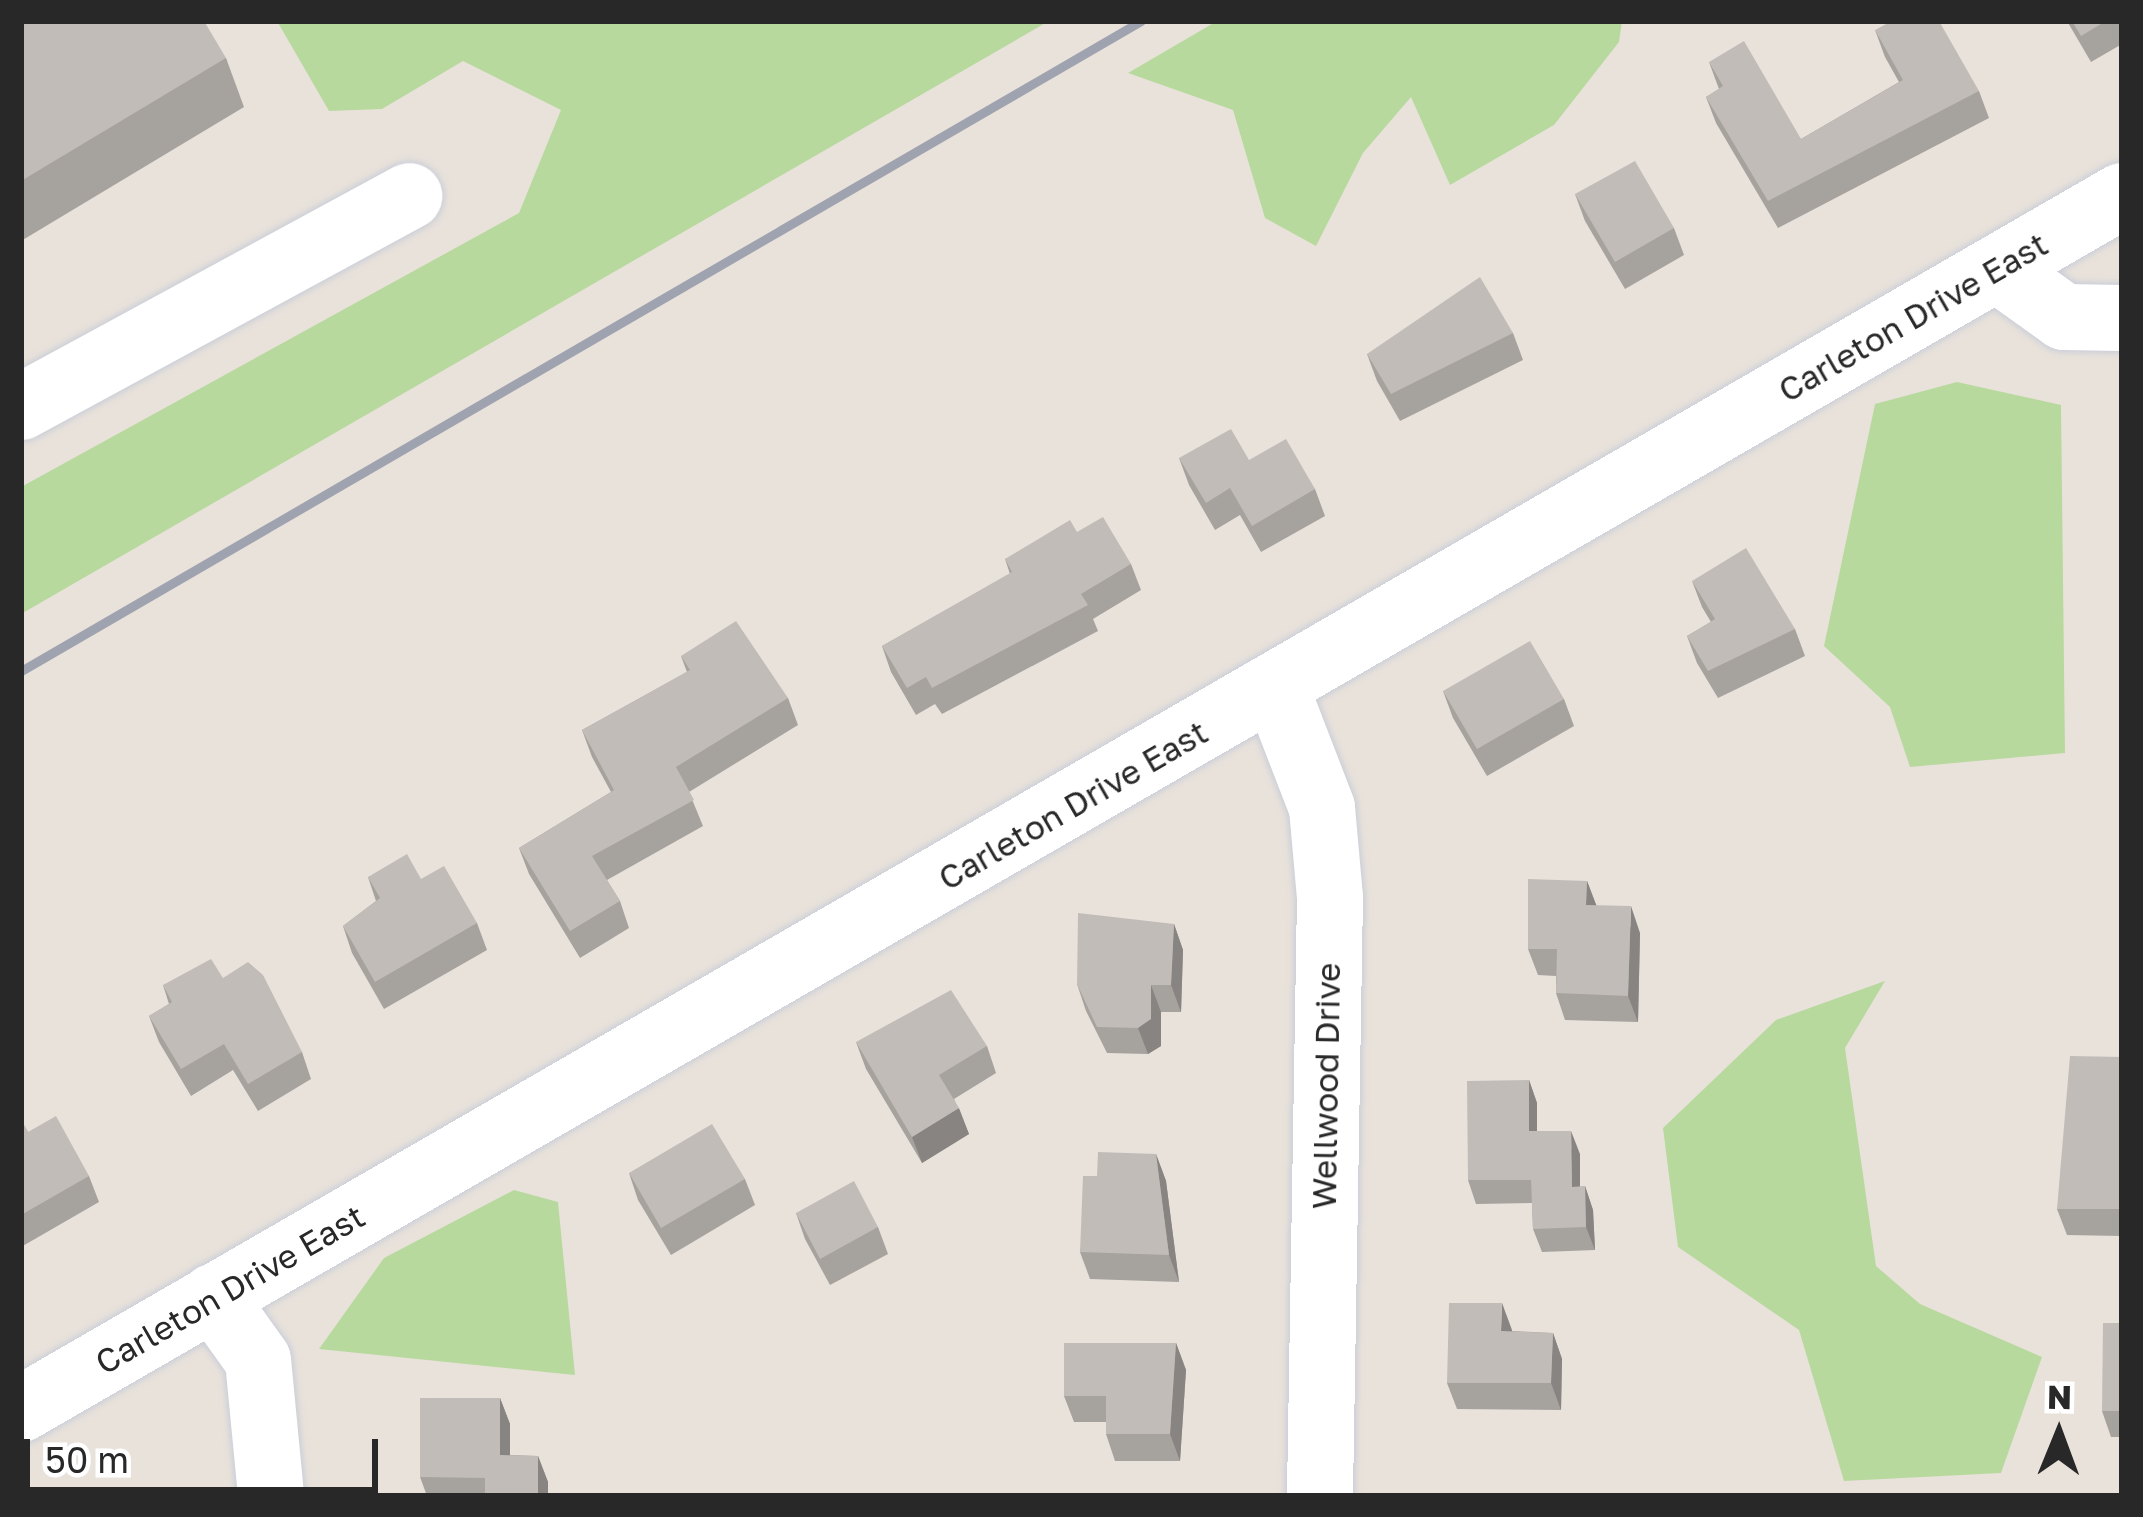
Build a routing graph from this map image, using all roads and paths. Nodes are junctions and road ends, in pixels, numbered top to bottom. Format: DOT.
graph roads {
  1 [pos="409,196"];
  2 [pos="2122,196"];
  3 [pos="1997,269"];
  4 [pos="2122,318"];
  5 [pos="21,407"];
  6 [pos="1275,686"];
  7 [pos="213,1297"];
  8 [pos="21,1409"];
  9 [pos="271,1496"];
  10 [pos="1319,1496"];
  1 -- 5 [label="street"];
  2 -- 3 [label="street, Carleton Drive East"];
  3 -- 4 [label="street"];
  3 -- 6 [label="street, Carleton Drive East"];
  6 -- 7 [label="street, Carleton Drive East"];
  6 -- 10 [label="street, Wellwood Drive"];
  7 -- 8 [label="street, Carleton Drive East"];
  7 -- 9 [label="street"];
}
